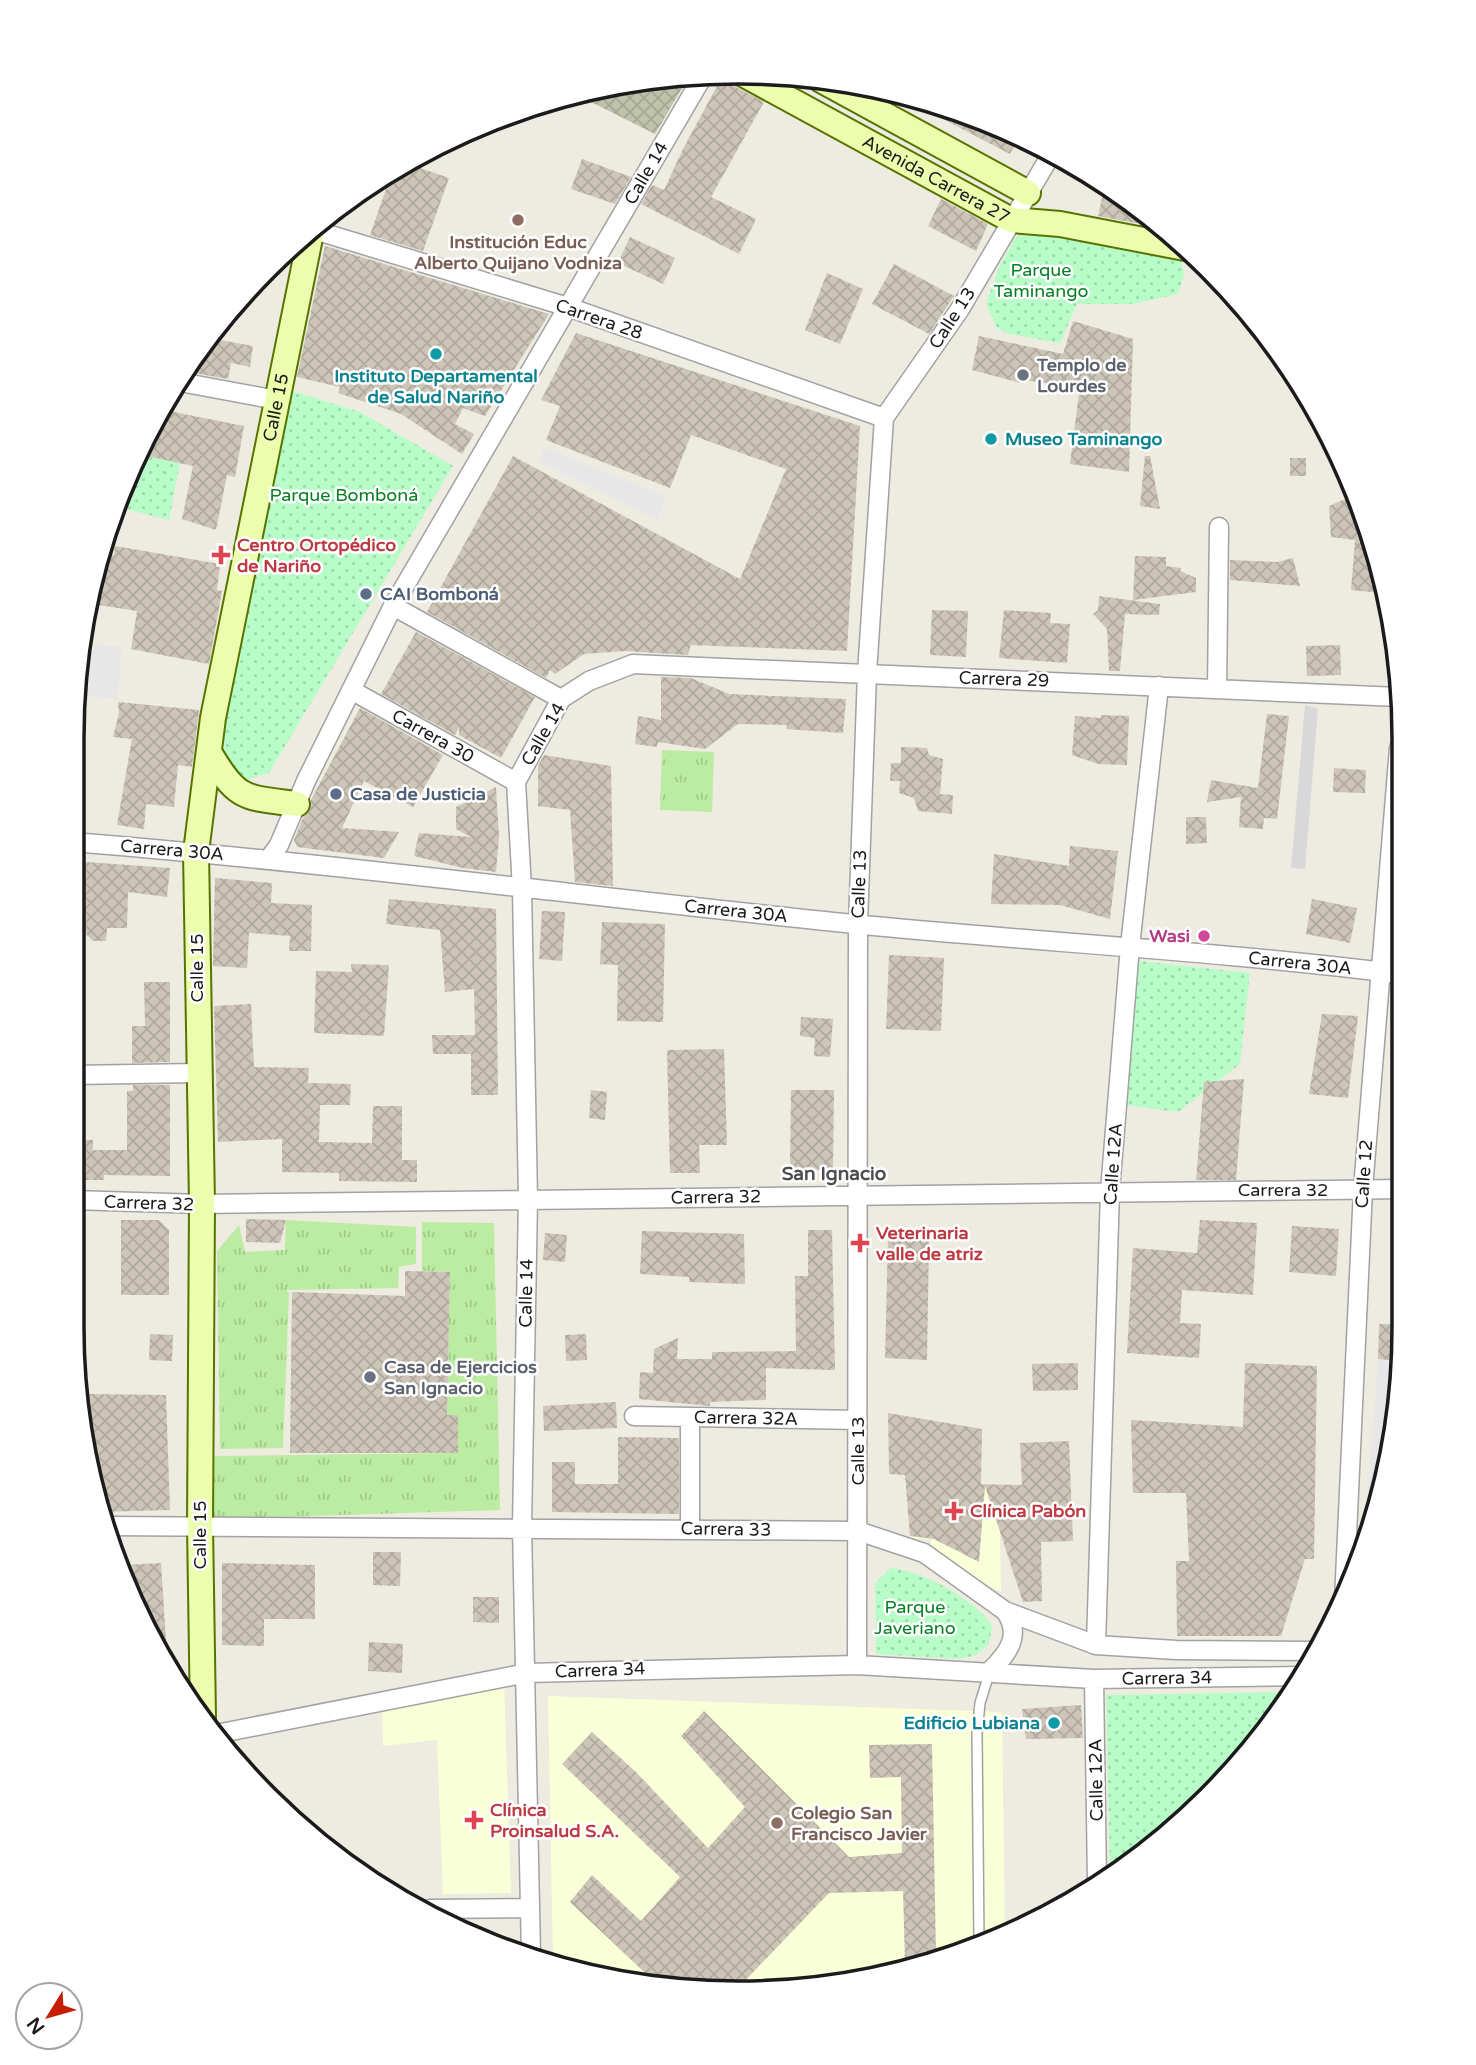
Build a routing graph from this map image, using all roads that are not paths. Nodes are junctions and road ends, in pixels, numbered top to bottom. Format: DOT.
graph roads {
  1 [pos="698,85"];
  2 [pos="762,85"];
  3 [pos="846,94"];
  4 [pos="1047,162"];
  5 [pos="1028,193"];
  6 [pos="1011,220"];
  7 [pos="324,232"];
  8 [pos="309,245"];
  9 [pos="1167,245"];
  10 [pos="568,307"];
  11 [pos="189,384"];
  12 [pos="277,400"];
  13 [pos="884,418"];
  14 [pos="1219,527"];
  15 [pos="393,606"];
  16 [pos="609,671"];
  17 [pos="866,673"];
  18 [pos="1159,686"];
  19 [pos="1217,688"];
  20 [pos="351,690"];
  21 [pos="1391,697"];
  22 [pos="561,699"];
  23 [pos="209,752"];
  24 [pos="516,782"];
  25 [pos="296,804"];
  26 [pos="1392,830"];
  27 [pos="84,843"];
  28 [pos="196,852"];
  29 [pos="268,860"];
  30 [pos="522,889"];
  31 [pos="858,924"];
  32 [pos="1130,946"];
  33 [pos="1380,971"];
  34 [pos="1392,973"];
  35 [pos="198,1073"];
  36 [pos="84,1075"];
  37 [pos="1363,1189"];
  38 [pos="1392,1189"];
  39 [pos="1110,1191"];
  40 [pos="855,1195"];
  41 [pos="528,1199"];
  42 [pos="84,1200"];
  43 [pos="202,1204"];
  44 [pos="634,1416"];
  45 [pos="690,1417"];
  46 [pos="858,1420"];
  47 [pos="116,1526"];
  48 [pos="200,1526"];
  49 [pos="522,1527"];
  50 [pos="691,1529"];
  51 [pos="858,1531"];
  52 [pos="1345,1568"];
  53 [pos="1005,1611"];
  54 [pos="1096,1644"];
  55 [pos="1306,1651"];
  56 [pos="857,1665"];
  57 [pos="990,1671"];
  58 [pos="527,1673"];
  59 [pos="1290,1676"];
  60 [pos="1094,1679"];
  61 [pos="203,1702"];
  62 [pos="225,1732"];
  63 [pos="1097,1874"];
  64 [pos="529,1908"];
  65 [pos="440,1909"];
  66 [pos="979,1934"];
  67 [pos="531,1947"];
  1 -- 10 [label="street, Calle 14"];
  2 -- 6 [label="street, Avenida Carrera 27"];
  3 -- 5 [label="street, Avenida Carrera 27"];
  4 -- 5 [label="street, Calle 13"];
  5 -- 6 [label="street, Calle 13"];
  6 -- 9 [label="street, Avenida Carrera 27"];
  6 -- 13 [label="street, Calle 13"];
  7 -- 10 [label="street, Carrera 28"];
  8 -- 12 [label="street, Calle 15"];
  10 -- 13 [label="street, Carrera 28"];
  10 -- 15 [label="street, Calle 14"];
  11 -- 12 [label="street"];
  12 -- 23 [label="street, Calle 15"];
  13 -- 17 [label="street, Calle 13"];
  14 -- 19 [label="street"];
  15 -- 20 [label="street, Calle 14"];
  15 -- 22 [label="street"];
  16 -- 17 [label="street, Carrera 29"];
  16 -- 22 [label="street, Calle 14"];
  17 -- 18 [label="street, Carrera 29"];
  17 -- 31 [label="street, Calle 13"];
  18 -- 19 [label="street, Carrera 29"];
  18 -- 32 [label="street, Calle 12A"];
  19 -- 21 [label="street, Carrera 29"];
  20 -- 24 [label="street, Carrera 30"];
  20 -- 25 [label="street, Calle 14"];
  22 -- 24 [label="street, Calle 14"];
  23 -- 25 [label="street"];
  23 -- 28 [label="street, Calle 15"];
  24 -- 30 [label="street, Calle 14"];
  25 -- 29 [label="street, Calle 14"];
  26 -- 33 [label="street, Calle 12"];
  27 -- 28 [label="street, Carrera 30A"];
  28 -- 29 [label="street, Carrera 30A"];
  28 -- 35 [label="street, Calle 15"];
  29 -- 30 [label="street, Carrera 30A"];
  30 -- 31 [label="street, Carrera 30A"];
  30 -- 41 [label="street, Calle 14"];
  31 -- 32 [label="street, Carrera 30A"];
  31 -- 40 [label="street, Calle 13"];
  32 -- 33 [label="street, Carrera 30A"];
  32 -- 39 [label="street, Calle 12A"];
  33 -- 34 [label="street, Carrera 30A"];
  33 -- 37 [label="street, Calle 12"];
  35 -- 36 [label="street"];
  35 -- 43 [label="street, Calle 15"];
  37 -- 38 [label="street, Carrera 32"];
  37 -- 39 [label="street, Carrera 32"];
  37 -- 52 [label="street, Calle 12"];
  39 -- 40 [label="street, Carrera 32"];
  39 -- 54 [label="street, Calle 12A"];
  40 -- 41 [label="street, Carrera 32"];
  40 -- 46 [label="street, Calle 13"];
  41 -- 43 [label="street, Carrera 32"];
  41 -- 49 [label="street, Calle 14"];
  42 -- 43 [label="street, Carrera 32"];
  43 -- 48 [label="street, Calle 15"];
  44 -- 45 [label="street, Carrera 32A"];
  45 -- 46 [label="street, Carrera 32A"];
  45 -- 50 [label="street"];
  46 -- 51 [label="street, Calle 13"];
  47 -- 48 [label="street, Carrera 33"];
  48 -- 49 [label="street, Carrera 33"];
  48 -- 61 [label="street, Calle 15"];
  49 -- 50 [label="street, Carrera 33"];
  49 -- 58 [label="street, Calle 14"];
  50 -- 51 [label="street, Carrera 33"];
  51 -- 53 [label="street, Carrera 33"];
  51 -- 56 [label="street, Calle 13"];
  53 -- 54 [label="street, Carrera 33"];
  53 -- 57 [label="street"];
  54 -- 55 [label="street, Carrera 33"];
  56 -- 57 [label="street, Carrera 34"];
  56 -- 58 [label="street, Carrera 34"];
  57 -- 60 [label="street, Carrera 34"];
  57 -- 66 [label="lane"];
  58 -- 62 [label="street, Carrera 34"];
  58 -- 64 [label="street, Calle 14"];
  59 -- 60 [label="street, Carrera 34"];
  60 -- 63 [label="street, Calle 12A"];
  64 -- 65 [label="street"];
  64 -- 67 [label="street, Calle 14"];
}
